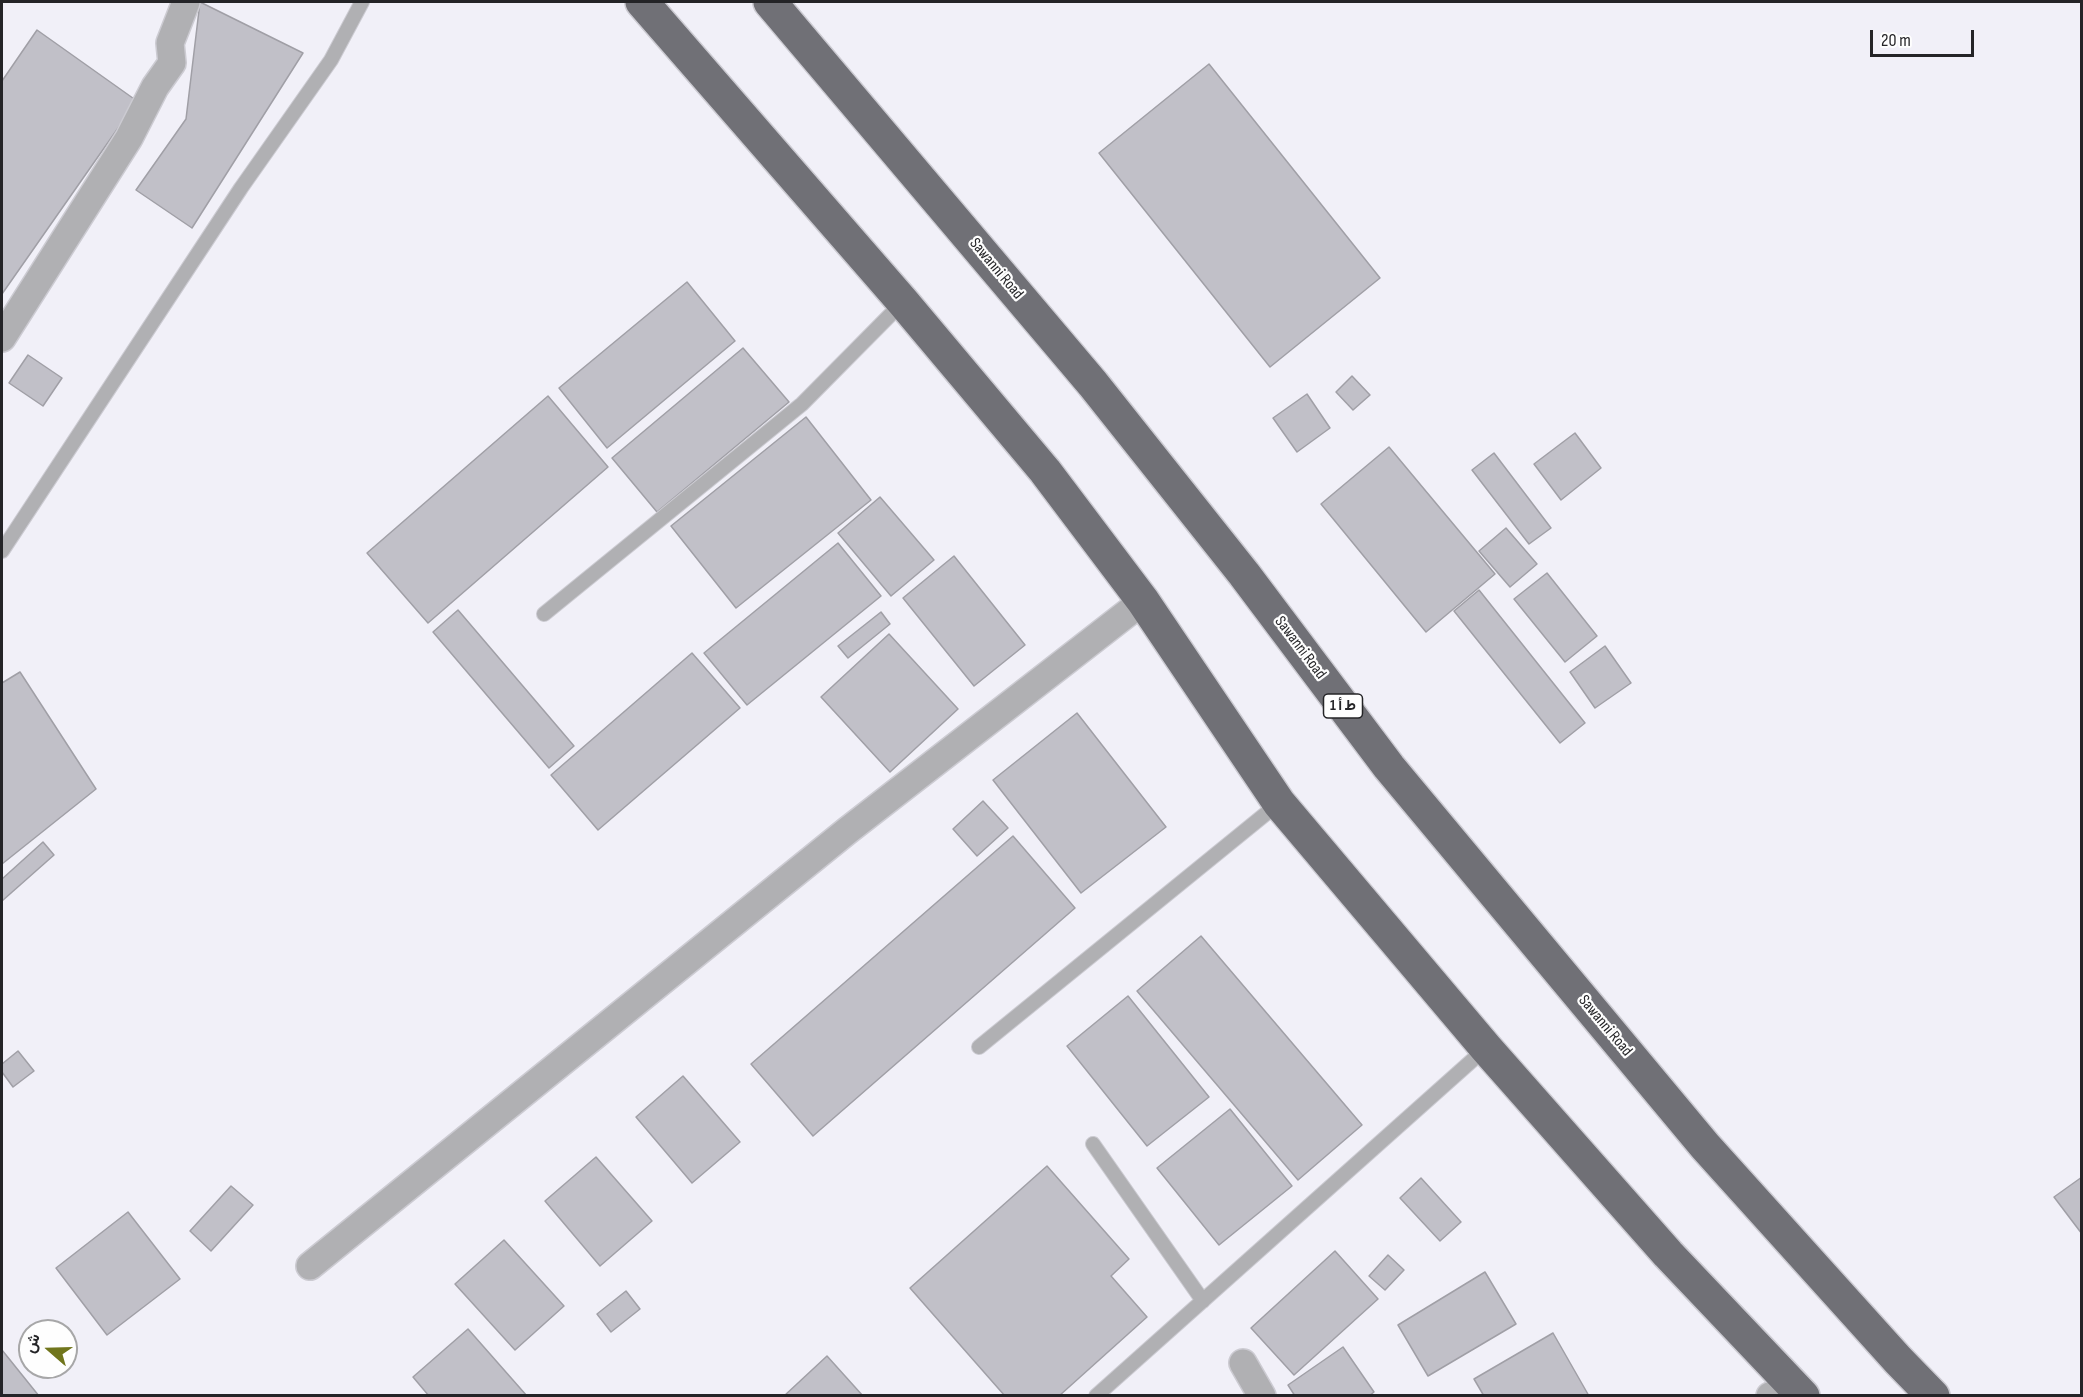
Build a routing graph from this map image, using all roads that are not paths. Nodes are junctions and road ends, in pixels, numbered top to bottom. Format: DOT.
graph roads {
  1 [pos="186,2"];
  2 [pos="362,2"];
  3 [pos="642,2"];
  4 [pos="770,2"];
  5 [pos="903,302"];
  6 [pos="2,338"];
  7 [pos="2,551"];
  8 [pos="1143,602"];
  9 [pos="544,614"];
  10 [pos="1279,803"];
  11 [pos="979,1047"];
  12 [pos="1486,1048"];
  13 [pos="1093,1144"];
  14 [pos="310,1266"];
  15 [pos="1203,1301"];
  16 [pos="1244,1363"];
  17 [pos="1789,1392"];
  18 [pos="1096,1395"];
  19 [pos="1262,1395"];
  20 [pos="1933,1395"];
  1 -- 6 [label="street"];
  2 -- 7 [label="lane"];
  3 -- 5 [label="highway"];
  4 -- 20 [label="highway, Sawanni Road / ط أ 1"];
  5 -- 8 [label="highway"];
  5 -- 9 [label="lane"];
  8 -- 10 [label="highway"];
  8 -- 14 [label="street"];
  10 -- 11 [label="lane"];
  10 -- 12 [label="highway"];
  12 -- 15 [label="lane"];
  12 -- 17 [label="highway"];
  13 -- 15 [label="lane"];
  15 -- 18 [label="lane"];
  16 -- 19 [label="street"];
}
